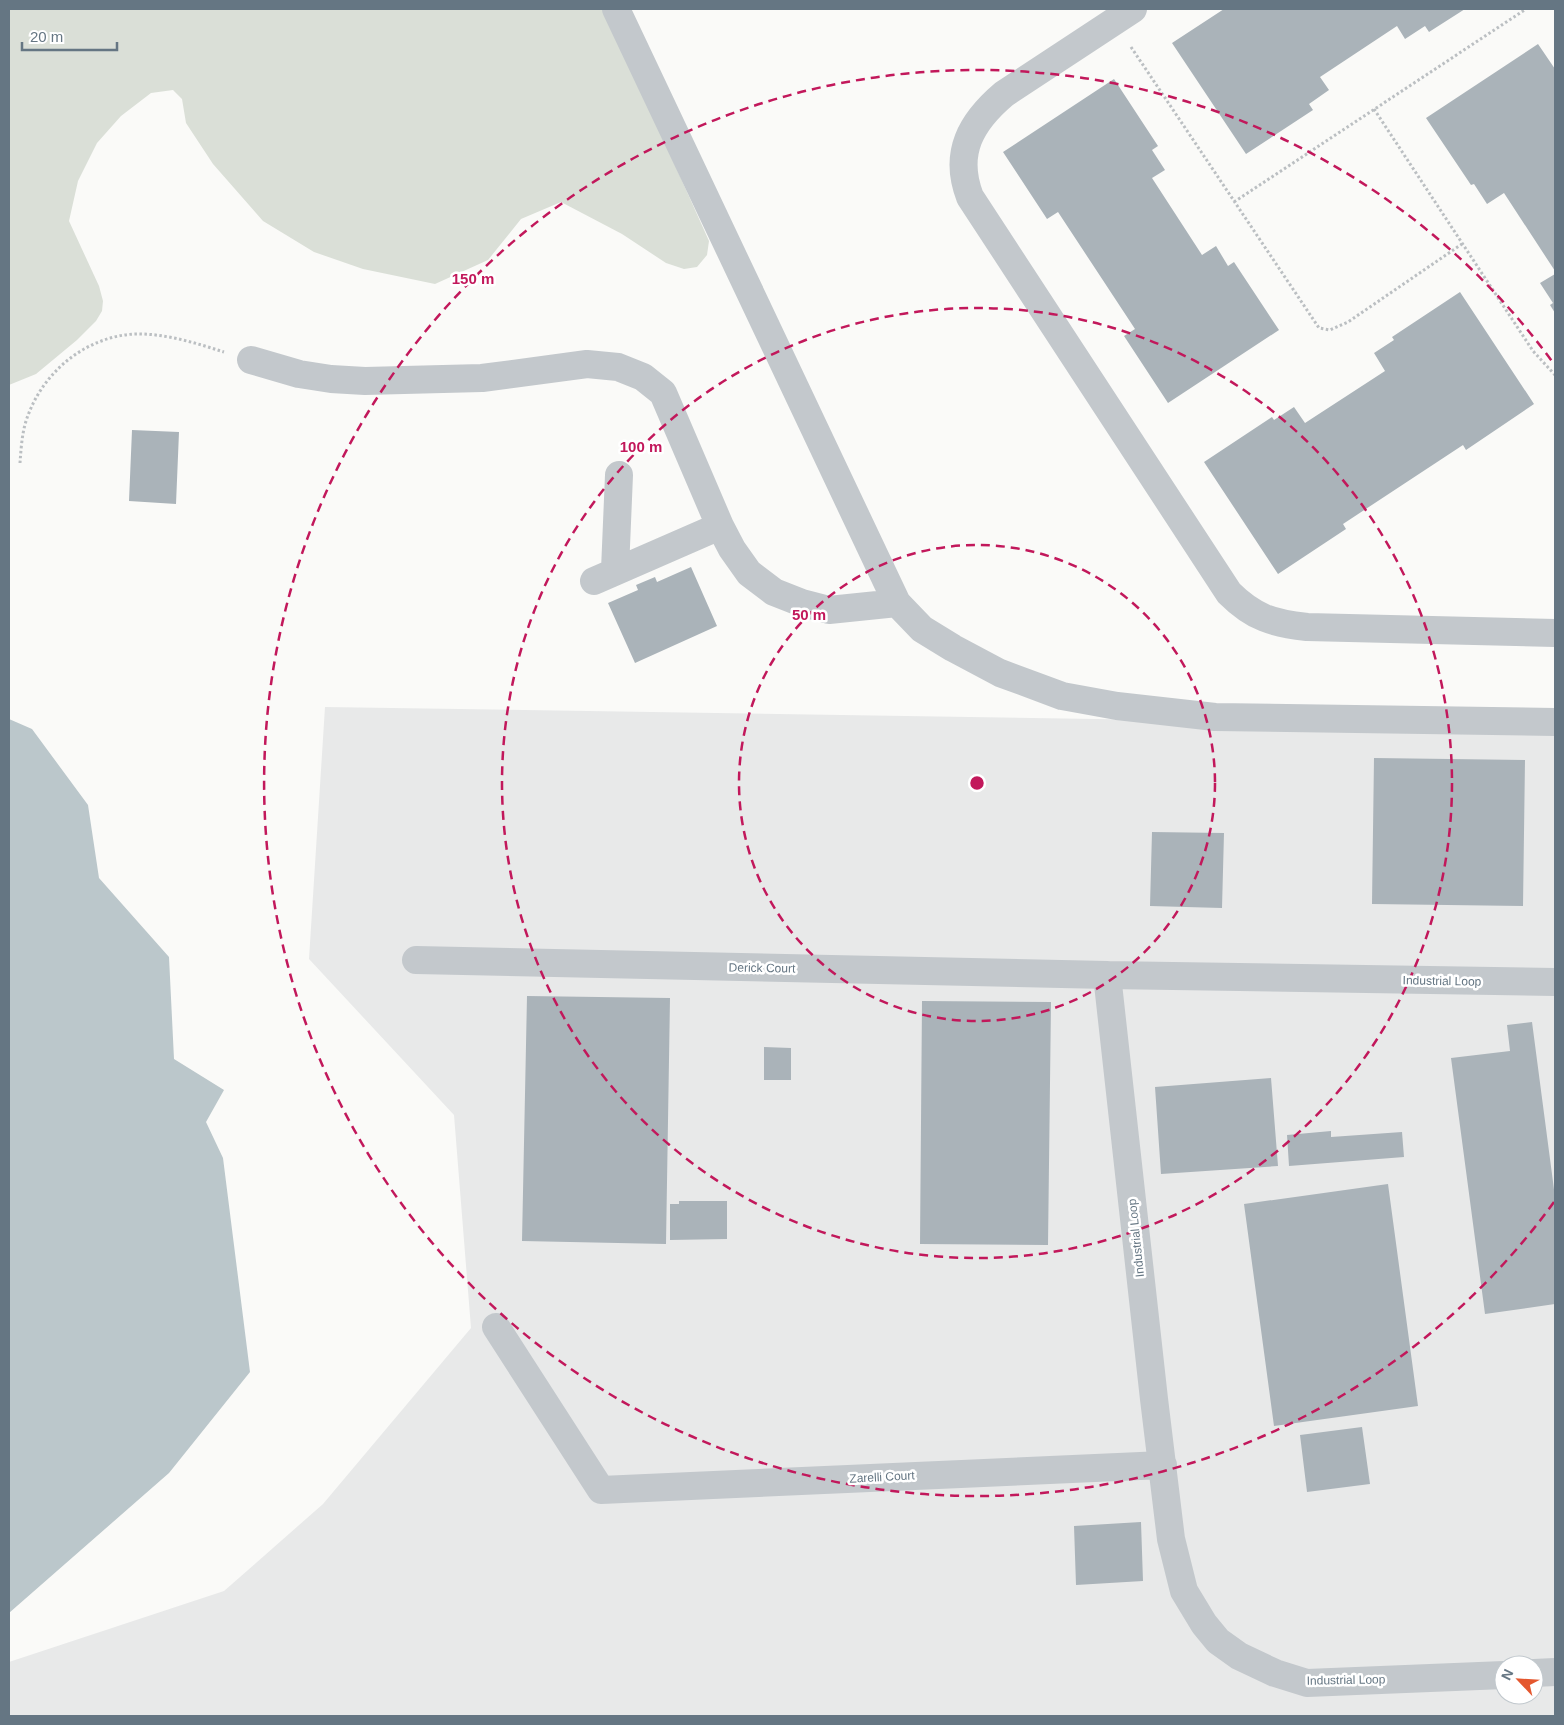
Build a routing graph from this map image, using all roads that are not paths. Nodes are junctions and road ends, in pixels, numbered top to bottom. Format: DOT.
graph roads {
  1 [pos="616,9"];
  2 [pos="1123,15"];
  3 [pos="251,360"];
  4 [pos="620,475"];
  5 [pos="720,526"];
  6 [pos="897,603"];
  7 [pos="1555,633"];
  8 [pos="1555,722"];
  9 [pos="416,960"];
  10 [pos="1107,975"];
  11 [pos="1555,982"];
  12 [pos="496,1326"];
  13 [pos="1163,1465"];
  14 [pos="1494,1675"];
  1 -- 6 [label="street"];
  2 -- 7 [label="street"];
  3 -- 5 [label="street"];
  4 -- 5 [label="street"];
  5 -- 6 [label="street"];
  6 -- 8 [label="street"];
  9 -- 10 [label="street, Derick Court"];
  10 -- 11 [label="street, Industrial Loop"];
  10 -- 13 [label="street, Industrial Loop"];
  12 -- 13 [label="street, Zarelli Court"];
  13 -- 14 [label="street, Industrial Loop"];
}
